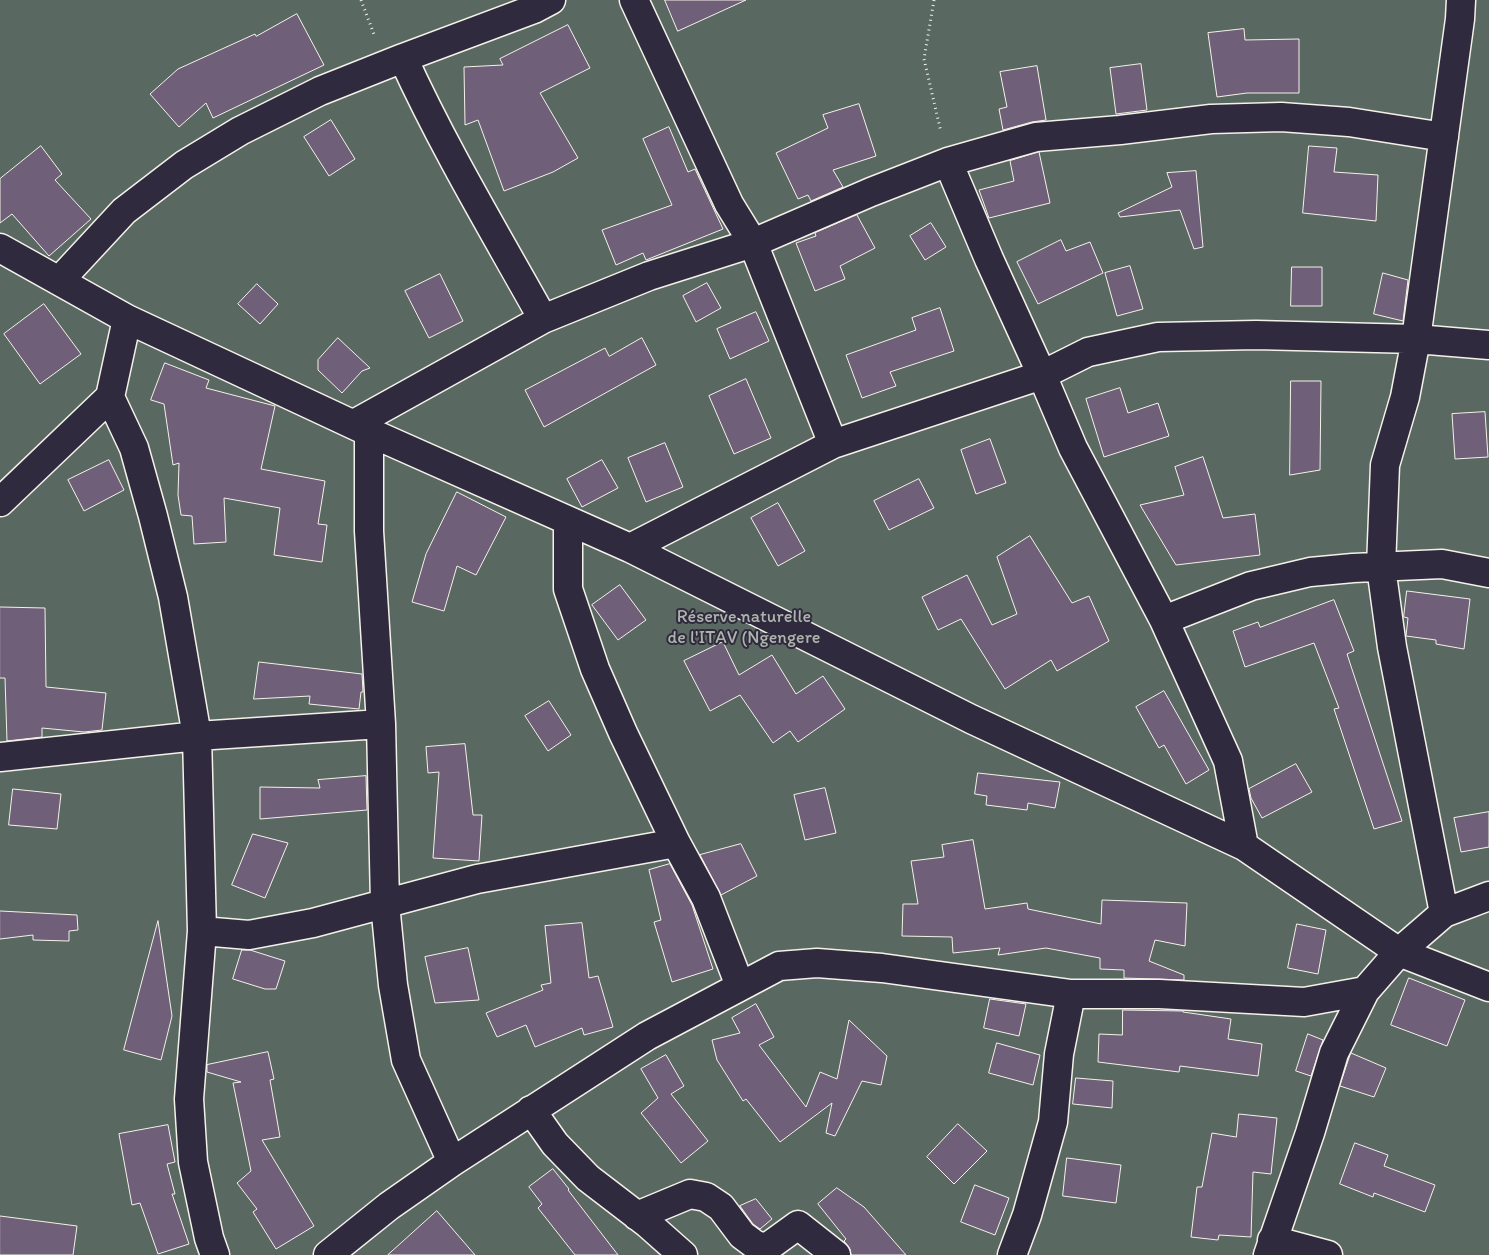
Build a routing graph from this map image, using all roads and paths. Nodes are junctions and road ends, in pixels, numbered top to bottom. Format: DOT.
graph roads {
  1 [pos="361,0"];
  2 [pos="551,0"];
  3 [pos="634,0"];
  4 [pos="934,0"];
  5 [pos="1461,0"];
  6 [pos="394,62"];
  7 [pos="1444,137"];
  8 [pos="948,162"];
  9 [pos="753,243"];
  10 [pos="0,248"];
  11 [pos="59,281"];
  12 [pos="128,319"];
  13 [pos="543,319"];
  14 [pos="1416,339"];
  15 [pos="1489,345"];
  16 [pos="1042,375"];
  17 [pos="110,397"];
  18 [pos="361,428"];
  19 [pos="833,444"];
  20 [pos="0,502"];
  21 [pos="568,521"];
  22 [pos="630,548"];
  23 [pos="1381,567"];
  24 [pos="1489,572"];
  25 [pos="1164,620"];
  26 [pos="381,724"];
  27 [pos="197,736"];
  28 [pos="0,757"];
  29 [pos="676,843"];
  30 [pos="1244,846"];
  31 [pos="1489,896"];
  32 [pos="385,904"];
  33 [pos="1444,913"];
  34 [pos="202,932"];
  35 [pos="1399,952"];
  36 [pos="740,986"];
  37 [pos="1489,987"];
  38 [pos="1365,991"];
  39 [pos="1072,994"];
  40 [pos="531,1110"];
  41 [pos="452,1162"];
  42 [pos="637,1216"];
  43 [pos="1270,1248"];
  44 [pos="215,1255"];
  45 [pos="328,1255"];
  46 [pos="683,1255"];
  47 [pos="836,1255"];
  48 [pos="1012,1255"];
  49 [pos="1328,1255"];
  1 -- 6 [label="path"];
  2 -- 6 [label="street"];
  3 -- 9 [label="street"];
  4 -- 8 [label="path"];
  5 -- 7 [label="street"];
  6 -- 11 [label="street"];
  6 -- 13 [label="street"];
  7 -- 8 [label="street"];
  7 -- 14 [label="street"];
  8 -- 9 [label="street"];
  8 -- 16 [label="street"];
  9 -- 13 [label="street"];
  9 -- 19 [label="street"];
  10 -- 11 [label="street"];
  11 -- 12 [label="street"];
  12 -- 17 [label="street"];
  12 -- 18 [label="street"];
  13 -- 18 [label="street"];
  14 -- 15 [label="street"];
  14 -- 16 [label="street"];
  14 -- 23 [label="street"];
  16 -- 19 [label="street"];
  16 -- 25 [label="street"];
  17 -- 20 [label="street"];
  17 -- 27 [label="street"];
  18 -- 21 [label="street"];
  18 -- 26 [label="street"];
  19 -- 22 [label="street"];
  21 -- 22 [label="street"];
  21 -- 29 [label="street"];
  22 -- 30 [label="street"];
  23 -- 24 [label="street"];
  23 -- 25 [label="street"];
  23 -- 33 [label="street"];
  25 -- 30 [label="street"];
  26 -- 27 [label="street"];
  26 -- 32 [label="street"];
  27 -- 28 [label="street"];
  27 -- 34 [label="street"];
  29 -- 32 [label="street"];
  29 -- 36 [label="street"];
  30 -- 35 [label="street"];
  31 -- 33 [label="street"];
  32 -- 34 [label="street"];
  32 -- 41 [label="street"];
  33 -- 35 [label="street"];
  34 -- 44 [label="street"];
  35 -- 37 [label="street"];
  35 -- 38 [label="street"];
  36 -- 39 [label="street"];
  36 -- 40 [label="street"];
  38 -- 39 [label="street"];
  38 -- 43 [label="street"];
  39 -- 48 [label="street"];
  40 -- 41 [label="street"];
  40 -- 42 [label="street"];
  41 -- 45 [label="street"];
  42 -- 46 [label="street"];
  42 -- 47 [label="street"];
  43 -- 49 [label="street"];
}
